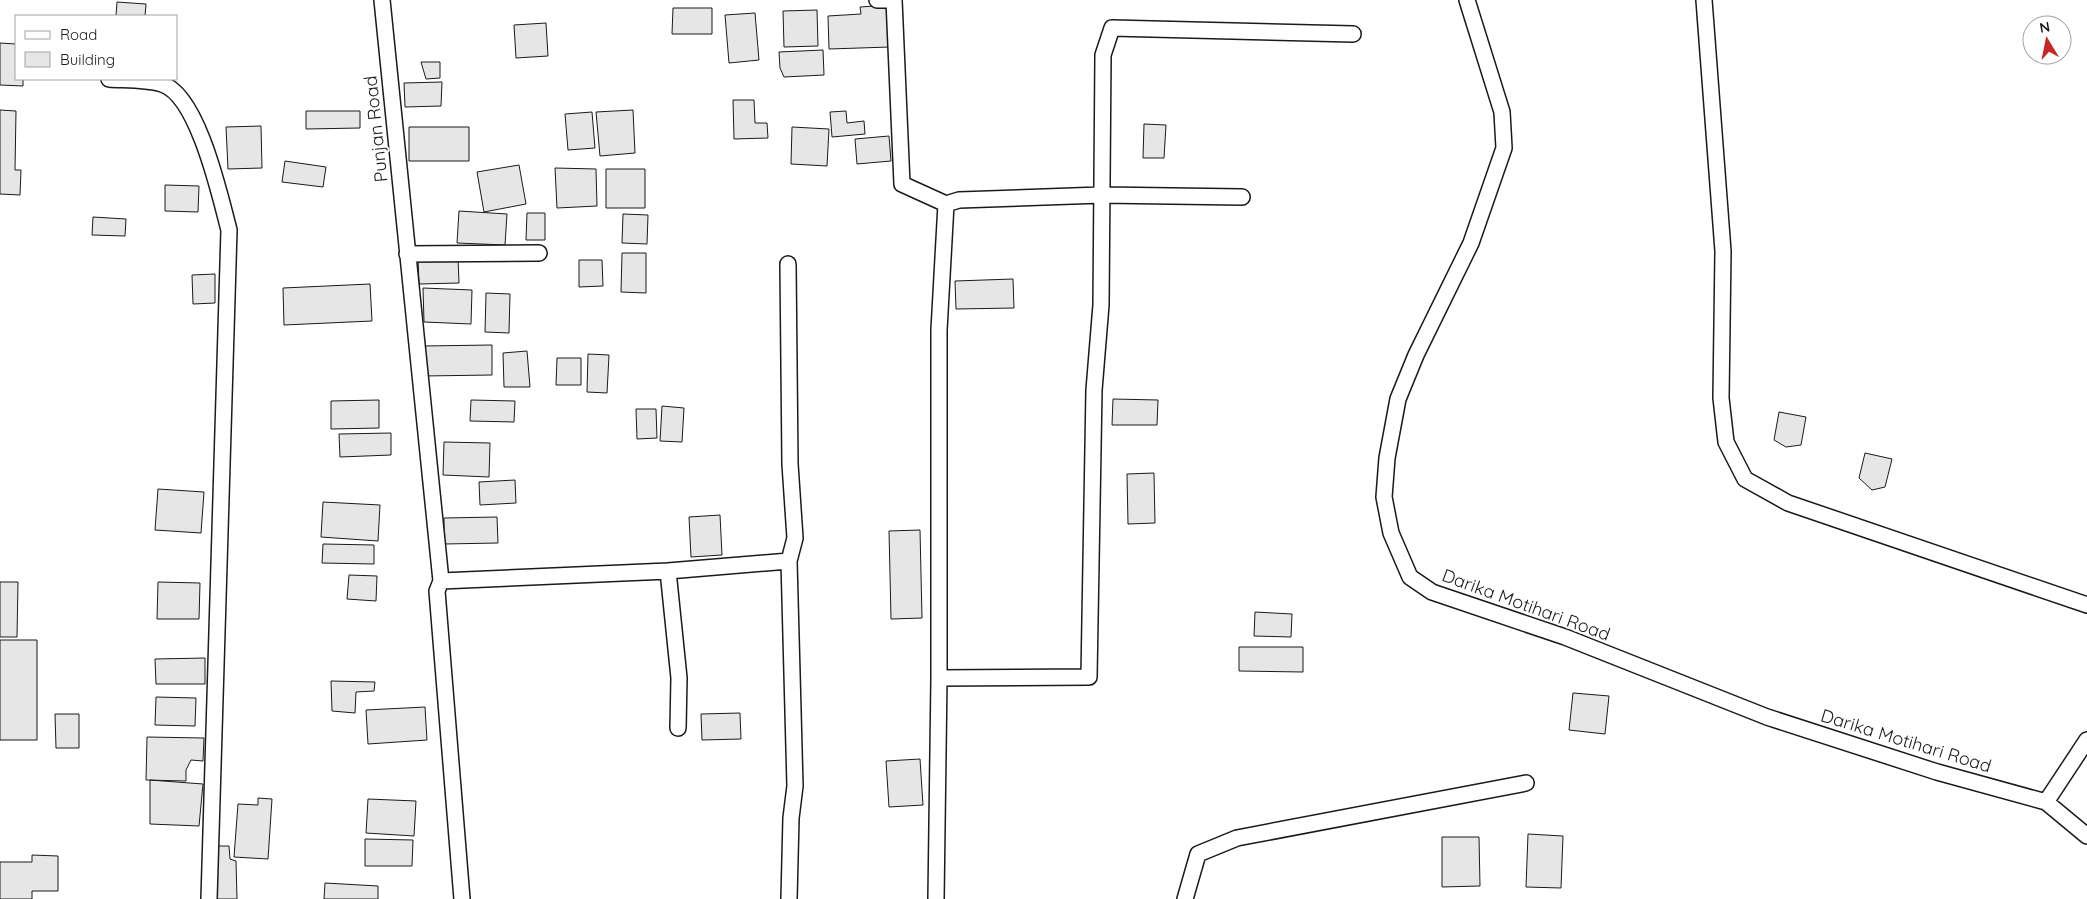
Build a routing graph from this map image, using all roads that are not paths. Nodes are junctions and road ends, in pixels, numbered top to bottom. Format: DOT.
graph roads {
  1 [pos="382,0"];
  2 [pos="877,0"];
  3 [pos="894,0"];
  4 [pos="1467,0"];
  5 [pos="1704,0"];
  6 [pos="1353,34"];
  7 [pos="120,80"];
  8 [pos="1101,195"];
  9 [pos="1242,197"];
  10 [pos="946,204"];
  11 [pos="539,252"];
  12 [pos="407,254"];
  13 [pos="788,264"];
  14 [pos="789,561"];
  15 [pos="668,571"];
  16 [pos="441,581"];
  17 [pos="2087,605"];
  18 [pos="939,678"];
  19 [pos="678,728"];
  20 [pos="2087,740"];
  21 [pos="1526,783"];
  22 [pos="2050,796"];
  23 [pos="2087,836"];
  24 [pos="209,899"];
  25 [pos="462,899"];
  26 [pos="789,899"];
  27 [pos="936,899"];
  28 [pos="1185,899"];
  1 -- 12 [label="street, Punjan Road"];
  2 -- 3 [label="street"];
  3 -- 10 [label="street"];
  4 -- 22 [label="street, Darika Motihari Road"];
  5 -- 17 [label="street"];
  6 -- 8 [label="street"];
  7 -- 24 [label="street"];
  8 -- 9 [label="street"];
  8 -- 10 [label="street"];
  8 -- 18 [label="street"];
  10 -- 18 [label="street"];
  11 -- 12 [label="street"];
  12 -- 16 [label="street, Punjan Road"];
  13 -- 14 [label="street"];
  14 -- 15 [label="street"];
  14 -- 26 [label="street"];
  15 -- 16 [label="street"];
  15 -- 19 [label="street"];
  16 -- 25 [label="street, Punjan Road"];
  18 -- 27 [label="street"];
  20 -- 22 [label="street"];
  21 -- 28 [label="street"];
  22 -- 23 [label="street, Darika Motihari Road"];
}
